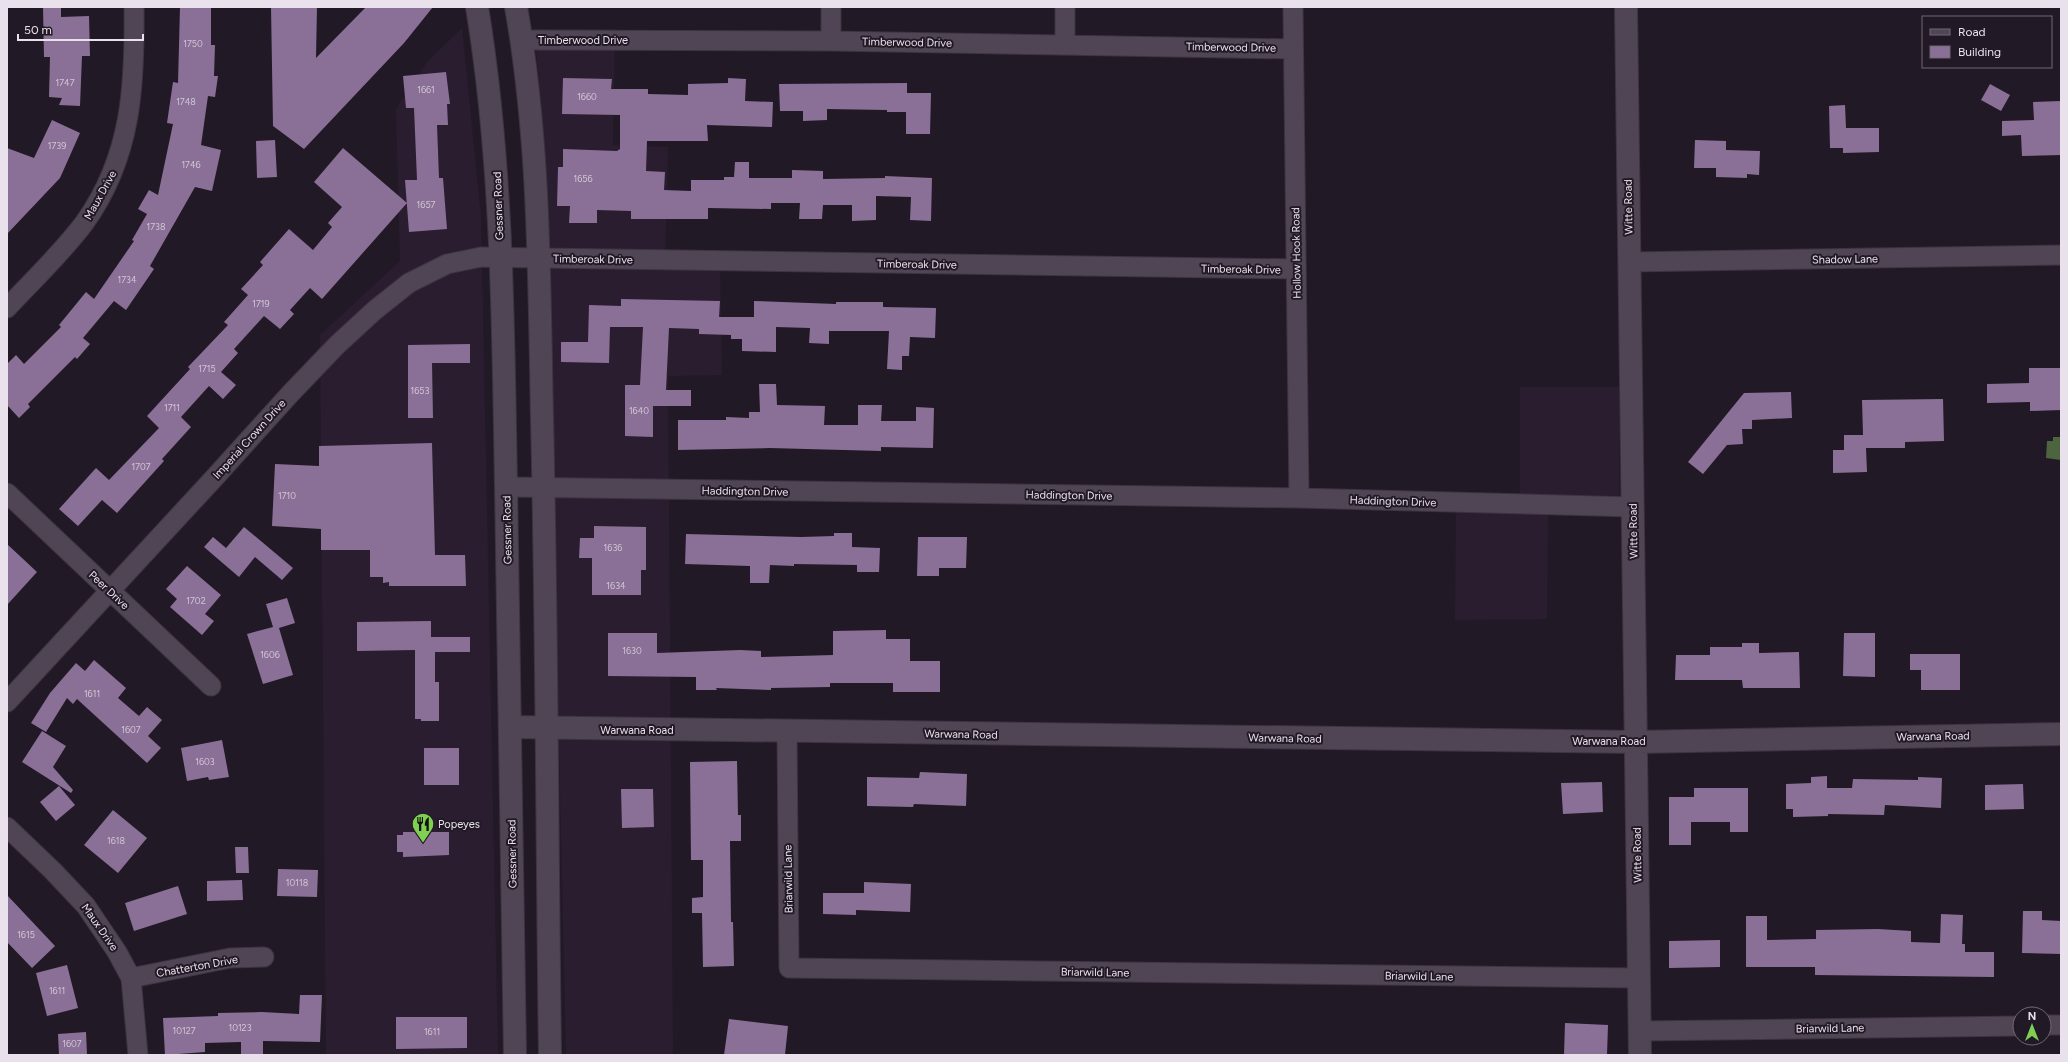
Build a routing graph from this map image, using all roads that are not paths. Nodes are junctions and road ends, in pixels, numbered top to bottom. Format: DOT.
graph roads {
  1 [pos="134,7"];
  2 [pos="476,7"];
  3 [pos="516,7"];
  4 [pos="831,7"];
  5 [pos="1065,7"];
  6 [pos="1293,7"];
  7 [pos="1626,7"];
  8 [pos="522,40"];
  9 [pos="831,41"];
  10 [pos="1064,44"];
  11 [pos="1293,49"];
  12 [pos="2061,254"];
  13 [pos="500,257"];
  14 [pos="538,258"];
  15 [pos="1629,262"];
  16 [pos="1296,269"];
  17 [pos="7,308"];
  18 [pos="506,487"];
  19 [pos="544,488"];
  20 [pos="7,493"];
  21 [pos="1299,498"];
  22 [pos="1632,507"];
  23 [pos="109,590"];
  24 [pos="211,686"];
  25 [pos="7,702"];
  26 [pos="510,727"];
  27 [pos="545,729"];
  28 [pos="787,731"];
  29 [pos="2061,734"];
  30 [pos="1636,742"];
  31 [pos="7,827"];
  32 [pos="264,957"];
  33 [pos="131,978"];
  34 [pos="1639,978"];
  35 [pos="2012,1026"];
  36 [pos="1640,1031"];
  37 [pos="138,1055"];
  38 [pos="515,1055"];
  39 [pos="550,1055"];
  40 [pos="1640,1055"];
  1 -- 17 [label="street, Maux Drive"];
  2 -- 13 [label="street, Gessner Road"];
  3 -- 8 [label="street"];
  4 -- 9 [label="street"];
  5 -- 10 [label="street"];
  6 -- 11 [label="street, Hollow Hook Road"];
  7 -- 15 [label="street, Witte Road"];
  8 -- 9 [label="street, Timberwood Drive"];
  8 -- 14 [label="street"];
  9 -- 10 [label="street, Timberwood Drive"];
  10 -- 11 [label="street, Timberwood Drive"];
  11 -- 16 [label="street, Hollow Hook Road"];
  12 -- 15 [label="street, Shadow Lane"];
  13 -- 14 [label="street, Imperial Crown Drive"];
  13 -- 18 [label="street, Gessner Road"];
  13 -- 23 [label="street, Imperial Crown Drive"];
  14 -- 16 [label="street, Timberoak Drive"];
  14 -- 19 [label="street"];
  15 -- 22 [label="street, Witte Road"];
  16 -- 21 [label="street, Hollow Hook Road"];
  18 -- 19 [label="street, Haddington Drive"];
  18 -- 26 [label="street, Gessner Road"];
  19 -- 21 [label="street, Haddington Drive"];
  19 -- 27 [label="street"];
  20 -- 23 [label="street, Peer Drive"];
  21 -- 22 [label="street, Haddington Drive"];
  22 -- 30 [label="street, Witte Road"];
  23 -- 24 [label="street, Peer Drive"];
  23 -- 25 [label="street, Imperial Crown Drive"];
  26 -- 27 [label="street, Warwana Road"];
  26 -- 38 [label="street, Gessner Road"];
  27 -- 28 [label="street, Warwana Road"];
  27 -- 39 [label="street"];
  28 -- 30 [label="street, Warwana Road"];
  28 -- 34 [label="street, Briarwild Lane"];
  29 -- 30 [label="street, Warwana Road"];
  30 -- 34 [label="street, Witte Road"];
  31 -- 33 [label="street, Maux Drive"];
  32 -- 33 [label="street, Chatterton Drive"];
  33 -- 37 [label="street, Maux Drive"];
  34 -- 36 [label="street, Witte Road"];
  35 -- 36 [label="street, Briarwild Lane"];
  36 -- 40 [label="street, Witte Road"];
}
